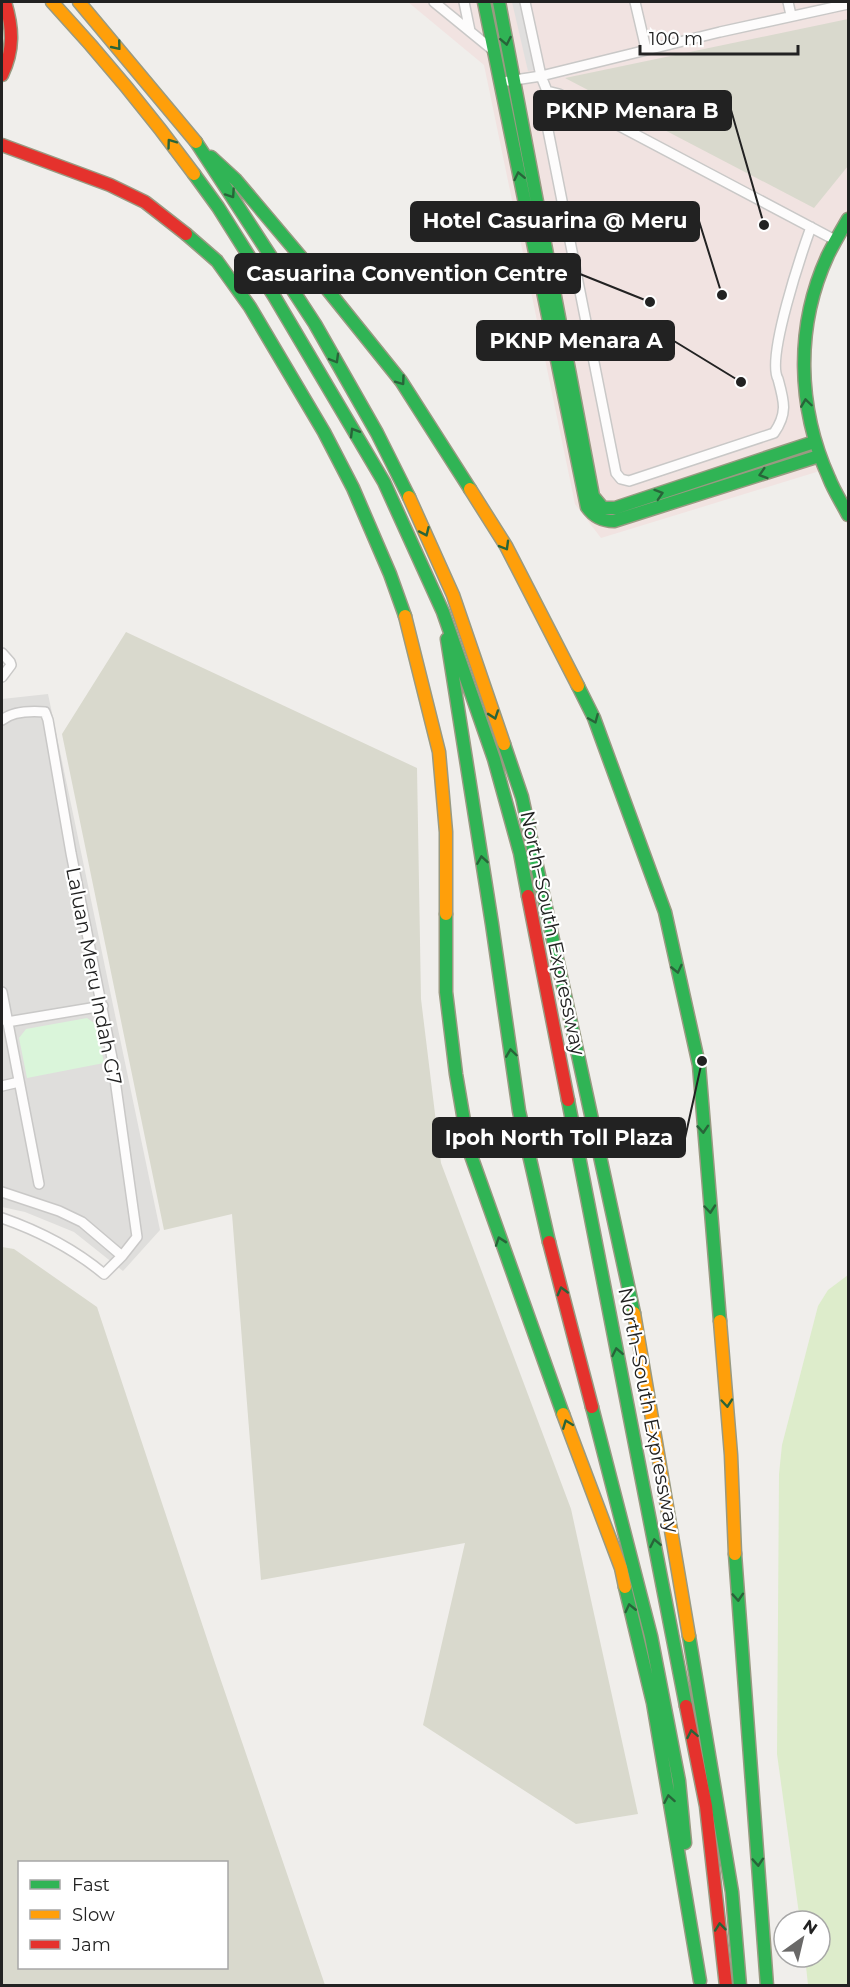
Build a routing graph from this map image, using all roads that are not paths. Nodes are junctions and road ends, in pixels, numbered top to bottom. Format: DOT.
graph roads {
  1 [pos="5,2"];
  2 [pos="52,2"];
  3 [pos="79,2"];
  4 [pos="434,2"];
  5 [pos="464,2"];
  6 [pos="484,2"];
  7 [pos="498,2"];
  8 [pos="525,2"];
  9 [pos="635,2"];
  10 [pos="788,2"];
  11 [pos="849,4"];
  12 [pos="791,15"];
  13 [pos="470,31"];
  14 [pos="646,49"];
  15 [pos="494,51"];
  16 [pos="2,75"];
  17 [pos="541,76"];
  18 [pos="514,80"];
  19 [pos="500,83"];
  20 [pos="547,91"];
  21 [pos="2,146"];
  22 [pos="199,146"];
  23 [pos="849,219"];
  24 [pos="811,227"];
  25 [pos="835,240"];
  26 [pos="814,442"];
  27 [pos="819,456"];
  28 [pos="599,513"];
  29 [pos="849,515"];
  30 [pos="443,612"];
  31 [pos="2,653"];
  32 [pos="2,677"];
  33 [pos="2,720"];
  34 [pos="2,992"];
  35 [pos="103,1006"];
  36 [pos="7,1022"];
  37 [pos="19,1082"];
  38 [pos="2,1086"];
  39 [pos="39,1184"];
  40 [pos="2,1192"];
  41 [pos="2,1218"];
  42 [pos="122,1256"];
  43 [pos="700,1983"];
  44 [pos="726,1986"];
  45 [pos="740,1986"];
  46 [pos="767,1986"];
  1 -- 16 [label="main road"];
  30 -- 2 [label="main road, North–South Expressway, one-way"];
  3 -- 22 [label="main road, North–South Expressway, one-way"];
  4 -- 13 [label="street"];
  5 -- 13 [label="street"];
  6 -- 15 [label="main road"];
  7 -- 18 [label="main road, one-way"];
  8 -- 17 [label="street"];
  9 -- 14 [label="street"];
  10 -- 12 [label="street"];
  11 -- 12 [label="street"];
  12 -- 14 [label="street"];
  13 -- 15 [label="street"];
  14 -- 17 [label="street"];
  15 -- 19 [label="main road"];
  17 -- 18 [label="street"];
  17 -- 20 [label="street"];
  18 -- 19 [label="street"];
  18 -- 28 [label="main road"];
  28 -- 19 [label="main road, one-way"];
  20 -- 24 [label="street"];
  20 -- 24 [label="street"];
  43 -- 21 [label="main road, one-way"];
  22 -- 45 [label="main road, North–South Expressway, one-way"];
  22 -- 46 [label="main road, one-way"];
  23 -- 25 [label="main road"];
  24 -- 25 [label="street"];
  26 -- 25 [label="main road, one-way"];
  26 -- 27 [label="main road"];
  28 -- 26 [label="main road, one-way"];
  27 -- 28 [label="main road, one-way"];
  27 -- 29 [label="main road"];
  43 -- 30 [label="main road, one-way"];
  44 -- 30 [label="main road, North–South Expressway, one-way"];
  31 -- 32 [label="street"];
  33 -- 35 [label="street, Laluan Meru Indah G7"];
  34 -- 36 [label="street"];
  35 -- 36 [label="street"];
  35 -- 42 [label="street, Laluan Meru Indah G7"];
  36 -- 37 [label="street"];
  37 -- 38 [label="street"];
  37 -- 39 [label="street"];
  40 -- 42 [label="street"];
  41 -- 42 [label="street, Laluan Meru Indah G7"];
}
